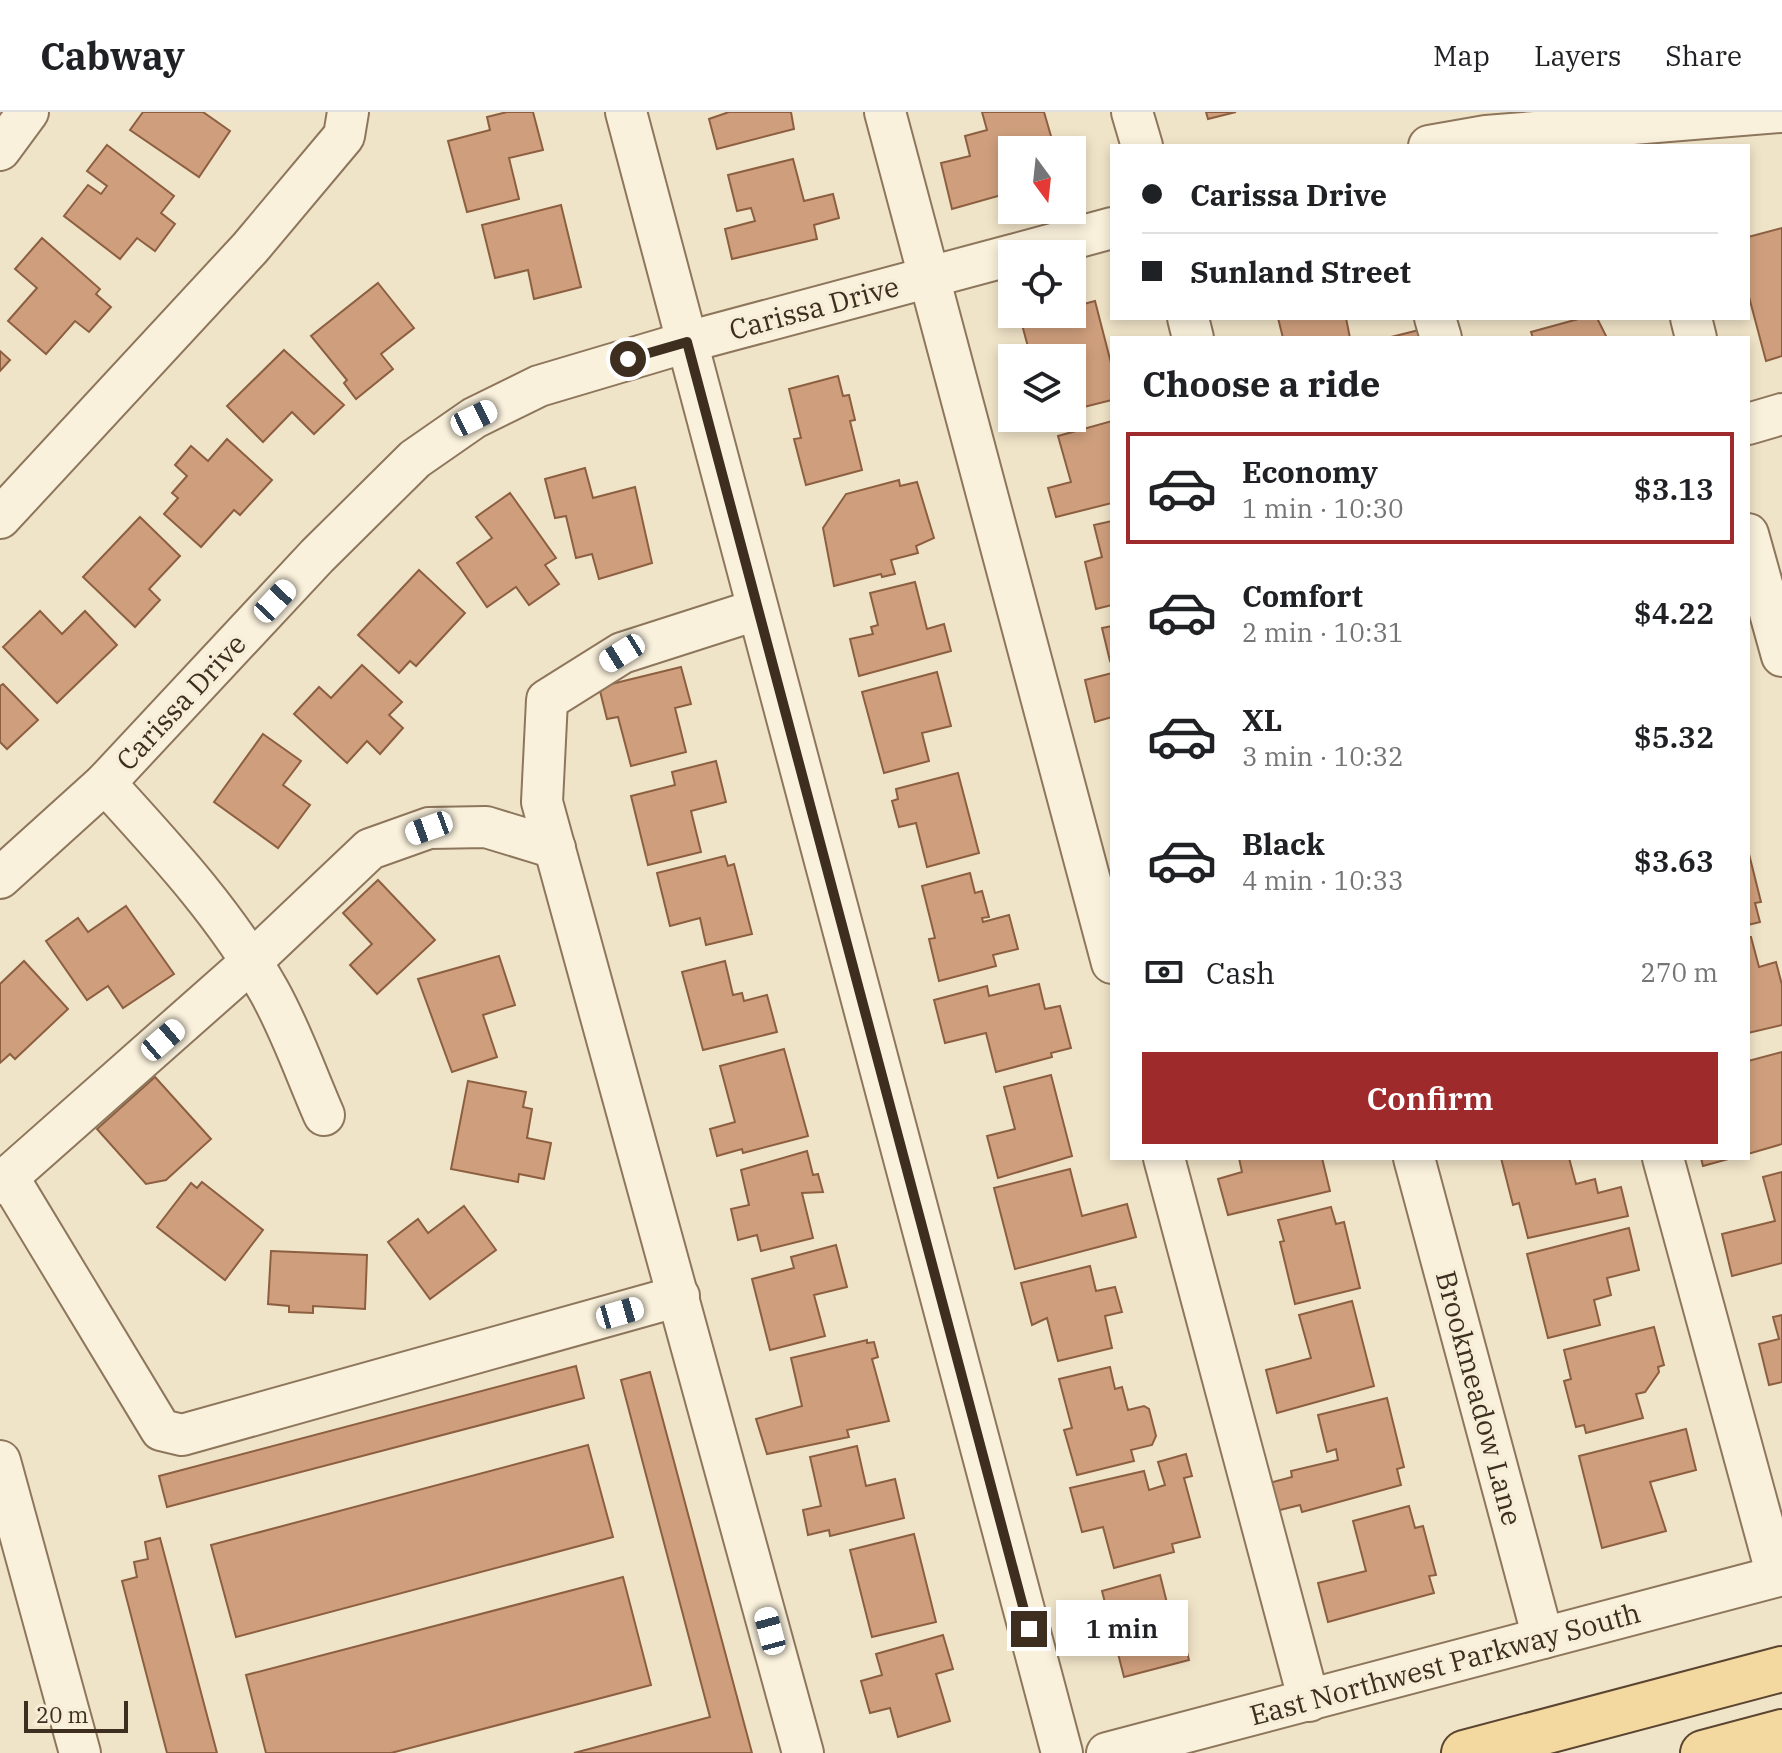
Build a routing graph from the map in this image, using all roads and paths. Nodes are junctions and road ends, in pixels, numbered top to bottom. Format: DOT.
graph roads {
  1 [pos="28,112"];
  2 [pos="348,112"];
  3 [pos="626,112"];
  4 [pos="885,112"];
  5 [pos="1132,112"];
  6 [pos="1780,112"];
  7 [pos="1646,134"];
  8 [pos="1141,144"];
  9 [pos="1440,144"];
  10 [pos="0,150"];
  11 [pos="1110,229"];
  12 [pos="1067,240"];
  13 [pos="998,258"];
  14 [pos="929,277"];
  15 [pos="687,342"];
  16 [pos="1782,414"];
  17 [pos="1750,423"];
  18 [pos="0,518"];
  19 [pos="1750,541"];
  20 [pos="756,610"];
  21 [pos="1782,656"];
  22 [pos="105,783"];
  23 [pos="555,848"];
  24 [pos="0,878"];
  25 [pos="1110,956"];
  26 [pos="251,962"];
  27 [pos="324,1115"];
  28 [pos="1165,1160"];
  29 [pos="1415,1160"];
  30 [pos="1664,1160"];
  31 [pos="4,1181"];
  32 [pos="679,1296"];
  33 [pos="0,1461"];
  34 [pos="1779,1575"];
  35 [pos="1543,1638"];
  36 [pos="1782,1669"];
  37 [pos="1309,1701"];
  38 [pos="1782,1732"];
  39 [pos="80,1753"];
  40 [pos="803,1753"];
  41 [pos="1062,1753"];
  42 [pos="1107,1753"];
  43 [pos="1464,1753"];
  44 [pos="1703,1753"];
  1 -- 10 [label="street"];
  2 -- 18 [label="street"];
  3 -- 15 [label="street"];
  4 -- 14 [label="street"];
  5 -- 8 [label="street"];
  6 -- 7 [label="street"];
  7 -- 9 [label="street"];
  11 -- 12 [label="street, Carissa Drive"];
  13 -- 14 [label="street, Carissa Drive"];
  14 -- 15 [label="street, Carissa Drive"];
  14 -- 25 [label="street"];
  15 -- 20 [label="street"];
  15 -- 22 [label="street, Carissa Drive"];
  16 -- 17 [label="street"];
  19 -- 21 [label="street"];
  20 -- 23 [label="street"];
  20 -- 41 [label="street"];
  22 -- 24 [label="street, Carissa Drive"];
  22 -- 26 [label="street"];
  23 -- 26 [label="street"];
  23 -- 32 [label="street"];
  26 -- 27 [label="street"];
  26 -- 31 [label="street"];
  28 -- 37 [label="street"];
  29 -- 35 [label="street, Brookmeadow Lane"];
  30 -- 34 [label="street"];
  31 -- 32 [label="street"];
  32 -- 40 [label="street"];
  33 -- 39 [label="street"];
  34 -- 35 [label="street, East Northwest Parkway South"];
  35 -- 37 [label="street, East Northwest Parkway South"];
  36 -- 43 [label="main road"];
  37 -- 42 [label="street, East Northwest Parkway South"];
  38 -- 44 [label="main road"];
}
